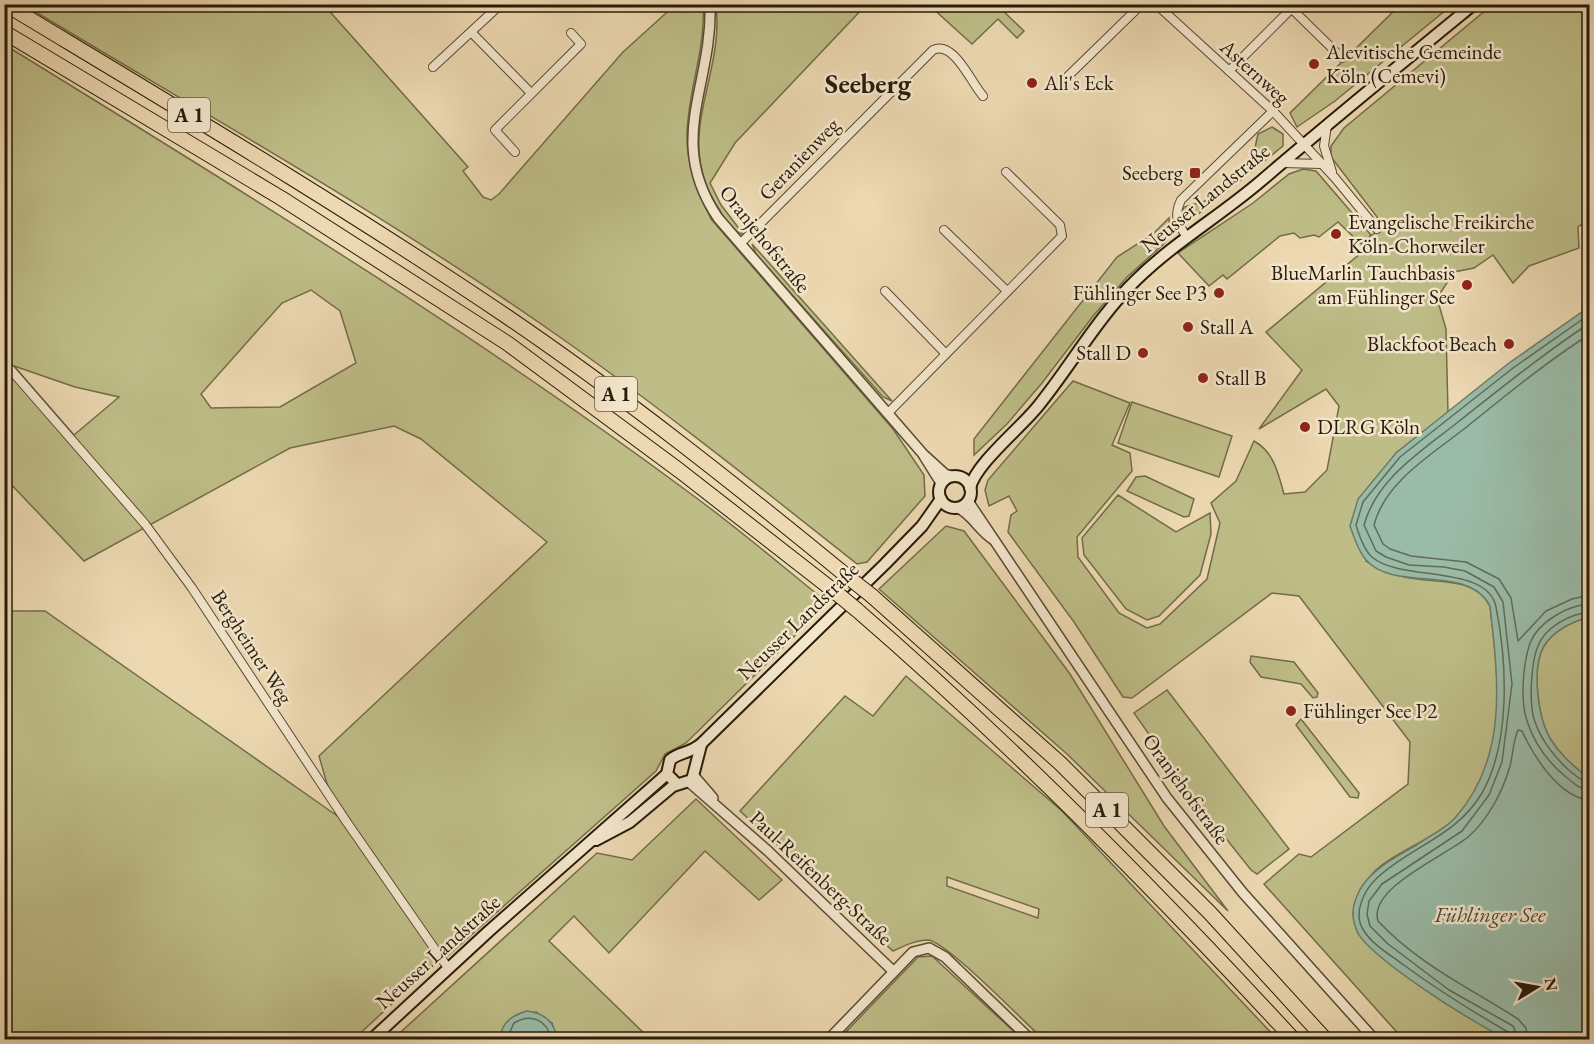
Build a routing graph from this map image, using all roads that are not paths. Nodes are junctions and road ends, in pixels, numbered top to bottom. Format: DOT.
graph roads {
  1 [pos="5,4"];
  2 [pos="501,4"];
  3 [pos="710,4"];
  4 [pos="1142,4"];
  5 [pos="1156,4"];
  6 [pos="1474,4"];
  7 [pos="1294,7"];
  8 [pos="4,32"];
  9 [pos="471,32"];
  10 [pos="571,33"];
  11 [pos="1342,58"];
  12 [pos="433,67"];
  13 [pos="1229,72"];
  14 [pos="1063,81"];
  15 [pos="531,93"];
  16 [pos="983,96"];
  17 [pos="1273,111"];
  18 [pos="1327,122"];
  19 [pos="1303,143"];
  20 [pos="515,152"];
  21 [pos="1281,163"];
  22 [pos="1322,164"];
  23 [pos="1006,172"];
  24 [pos="1335,178"];
  25 [pos="944,230"];
  26 [pos="1377,230"];
  27 [pos="1186,236"];
  28 [pos="741,243"];
  29 [pos="885,291"];
  30 [pos="1007,291"];
  31 [pos="946,354"];
  32 [pos="4,362"];
  33 [pos="889,412"];
  34 [pos="923,454"];
  35 [pos="993,455"];
  36 [pos="955,476"];
  37 [pos="941,483"];
  38 [pos="970,488"];
  39 [pos="941,500"];
  40 [pos="968,501"];
  41 [pos="954,507"];
  42 [pos="922,526"];
  43 [pos="994,540"];
  44 [pos="690,758"];
  45 [pos="667,774"];
  46 [pos="692,779"];
  47 [pos="677,784"];
  48 [pos="585,845"];
  49 [pos="448,968"];
  50 [pos="893,971"];
  51 [pos="371,1040"];
  52 [pos="828,1040"];
  53 [pos="1031,1040"];
  54 [pos="1294,1040"];
  55 [pos="1326,1040"];
  56 [pos="1375,1040"];
  1 -- 55 [label="highway, A 1, bridge"];
  2 -- 9 [label="street"];
  3 -- 28 [label="street, Oranjehofstraße"];
  4 -- 14 [label="street"];
  5 -- 13 [label="street, Asternweg"];
  6 -- 18 [label="main road, Neusser Landstraße"];
  7 -- 11 [label="street"];
  7 -- 13 [label="street"];
  8 -- 54 [label="highway, A 1, bridge"];
  9 -- 12 [label="street"];
  9 -- 15 [label="street"];
  10 -- 15 [label="street"];
  13 -- 17 [label="street, Asternweg"];
  15 -- 20 [label="street"];
  16 -- 28 [label="street, Geranienweg"];
  17 -- 19 [label="street, Asternweg"];
  17 -- 27 [label="street"];
  18 -- 19 [label="main road, Neusser Landstraße"];
  18 -- 24 [label="street"];
  19 -- 21 [label="main road, Neusser Landstraße"];
  19 -- 22 [label="street, Asternweg"];
  21 -- 22 [label="street"];
  21 -- 27 [label="main road, Neusser Landstraße"];
  22 -- 24 [label="street, Asternweg"];
  23 -- 30 [label="street"];
  24 -- 26 [label="street"];
  25 -- 30 [label="street"];
  27 -- 35 [label="main road, Neusser Landstraße"];
  28 -- 33 [label="street, Oranjehofstraße"];
  29 -- 31 [label="street"];
  30 -- 31 [label="street"];
  31 -- 33 [label="street"];
  32 -- 49 [label="street, Bergheimer Weg"];
  33 -- 34 [label="street, Oranjehofstraße"];
  34 -- 36 [label="street, Oranjehofstraße"];
  34 -- 37 [label="street, Oranjehofstraße"];
  35 -- 36 [label="main road, Neusser Landstraße"];
  35 -- 38 [label="main road, Neusser Landstraße"];
  36 -- 37 [label="main road"];
  36 -- 38 [label="main road"];
  37 -- 39 [label="main road"];
  38 -- 40 [label="main road"];
  39 -- 41 [label="main road"];
  39 -- 42 [label="main road, Neusser Landstraße"];
  40 -- 41 [label="main road"];
  40 -- 43 [label="street, Oranjehofstraße"];
  41 -- 42 [label="main road, Neusser Landstraße"];
  41 -- 43 [label="street, Oranjehofstraße"];
  42 -- 44 [label="main road, Neusser Landstraße"];
  43 -- 56 [label="street, Oranjehofstraße"];
  44 -- 45 [label="main road, Neusser Landstraße"];
  44 -- 46 [label="main road"];
  45 -- 47 [label="main road"];
  45 -- 48 [label="main road, Neusser Landstraße"];
  46 -- 47 [label="main road, Neusser Landstraße"];
  46 -- 50 [label="street, Paul-Reifenberg-Straße"];
  47 -- 48 [label="main road, Neusser Landstraße"];
  48 -- 49 [label="main road, Neusser Landstraße"];
  49 -- 51 [label="main road, Neusser Landstraße"];
  50 -- 52 [label="street"];
  50 -- 53 [label="street"];
}
